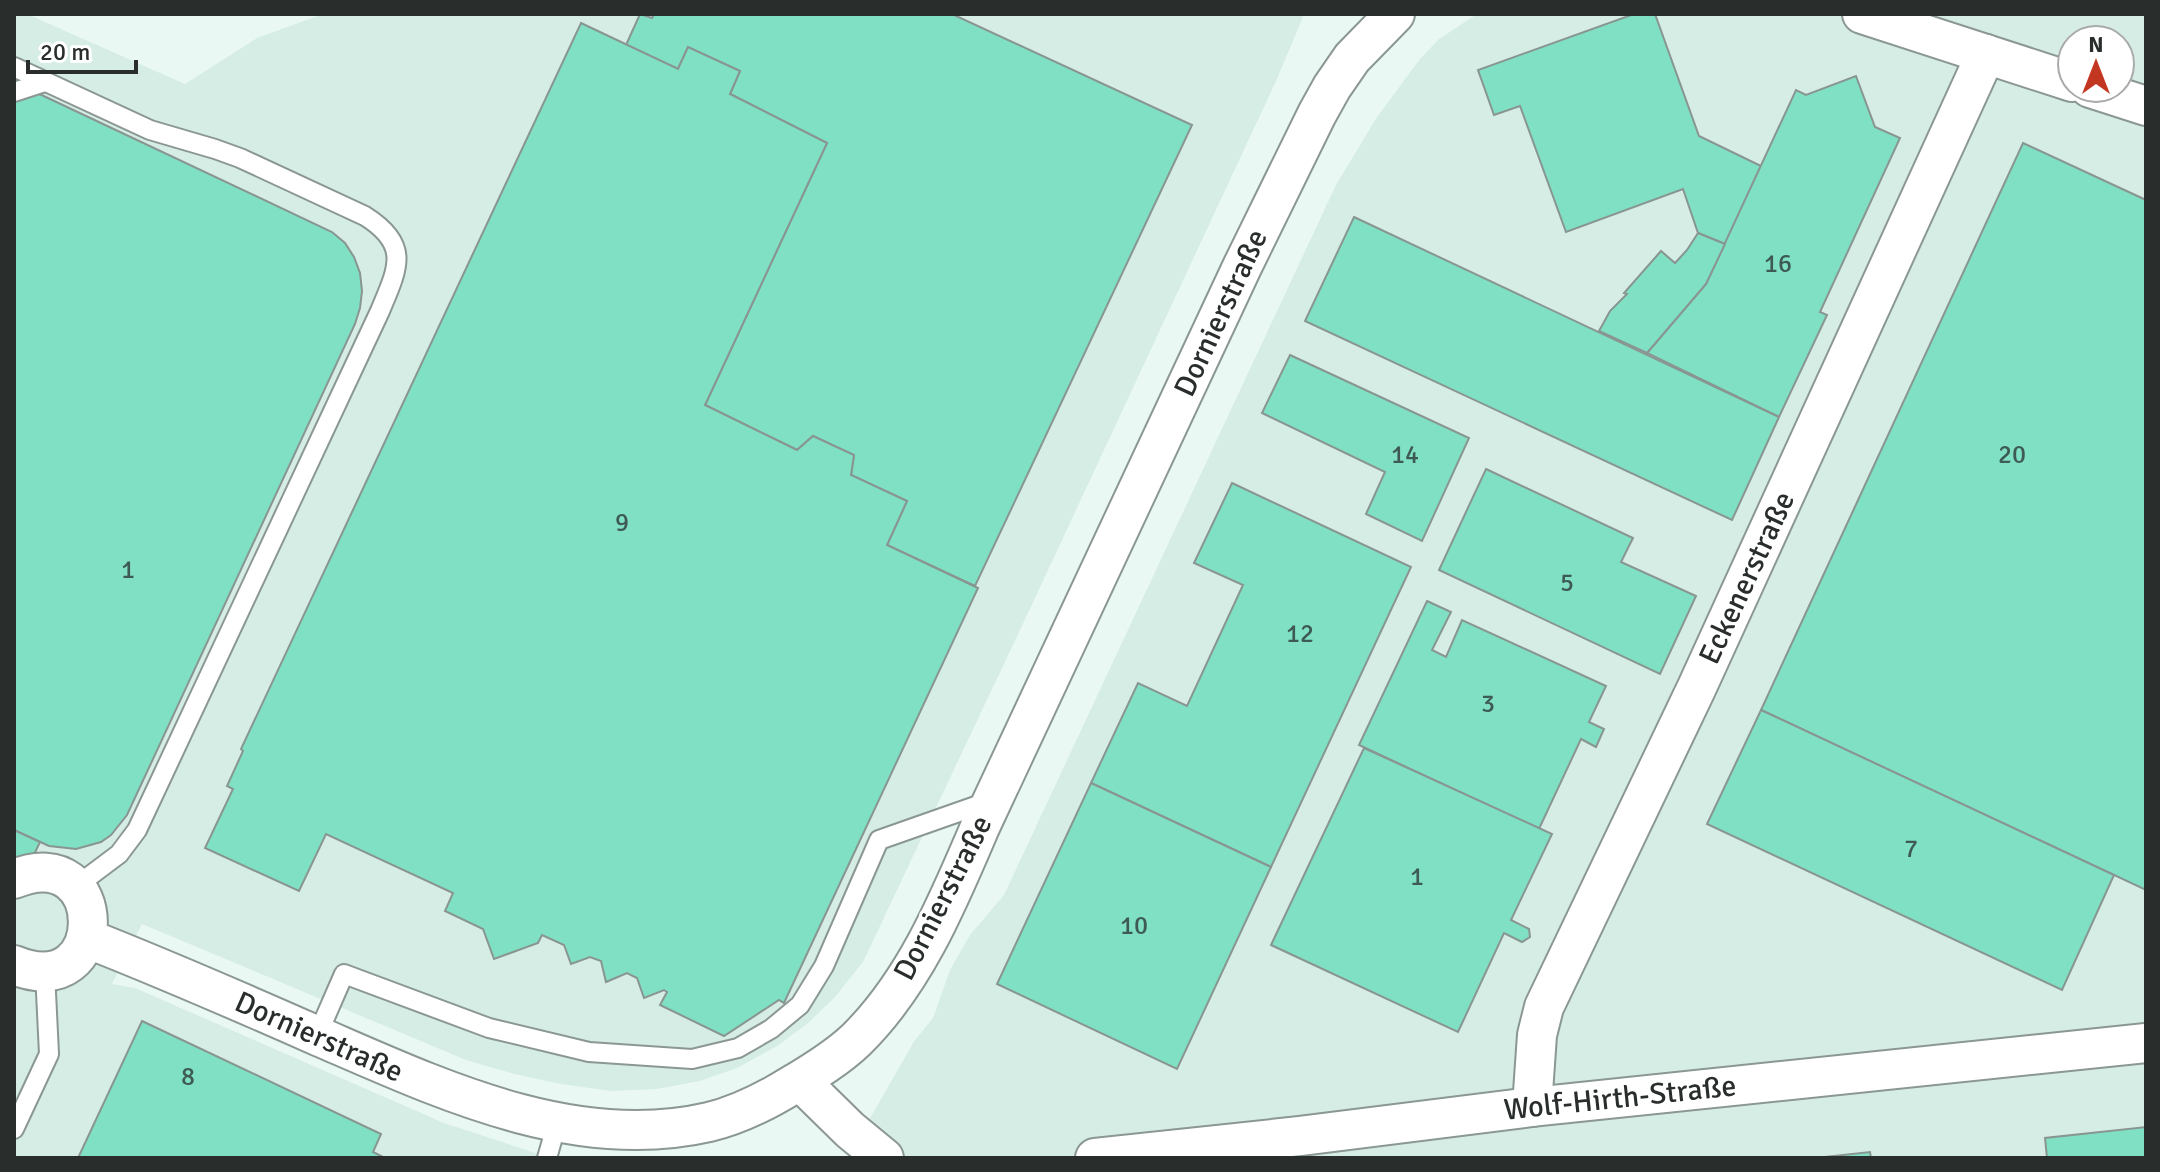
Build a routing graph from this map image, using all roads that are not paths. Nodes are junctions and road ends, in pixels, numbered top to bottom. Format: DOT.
graph roads {
  1 [pos="1395,14"];
  2 [pos="1862,14"];
  3 [pos="1986,54"];
  4 [pos="14,67"];
  5 [pos="2056,77"];
  6 [pos="45,82"];
  7 [pos="14,92"];
  8 [pos="993,800"];
  9 [pos="14,879"];
  10 [pos="75,887"];
  11 [pos="86,938"];
  12 [pos="29,968"];
  13 [pos="317,1036"];
  14 [pos="2146,1043"];
  15 [pos="800,1081"];
  16 [pos="1532,1107"];
  17 [pos="14,1129"];
  18 [pos="552,1141"];
  19 [pos="884,1158"];
  20 [pos="1095,1158"];
  1 -- 8 [label="street, Dornierstraße"];
  2 -- 3 [label="street"];
  3 -- 5 [label="street"];
  3 -- 16 [label="street, Eckenerstraße"];
  4 -- 6 [label="lane"];
  6 -- 7 [label="lane"];
  6 -- 10 [label="lane"];
  8 -- 13 [label="lane"];
  8 -- 15 [label="street, Dornierstraße"];
  9 -- 10 [label="street"];
  10 -- 11 [label="street"];
  11 -- 12 [label="street"];
  11 -- 13 [label="street, Dornierstraße"];
  12 -- 17 [label="lane"];
  13 -- 18 [label="street, Dornierstraße"];
  14 -- 16 [label="street, Wolf-Hirth-Straße"];
  15 -- 18 [label="street, Dornierstraße"];
  15 -- 19 [label="street"];
  16 -- 20 [label="street, Wolf-Hirth-Straße"];
}
